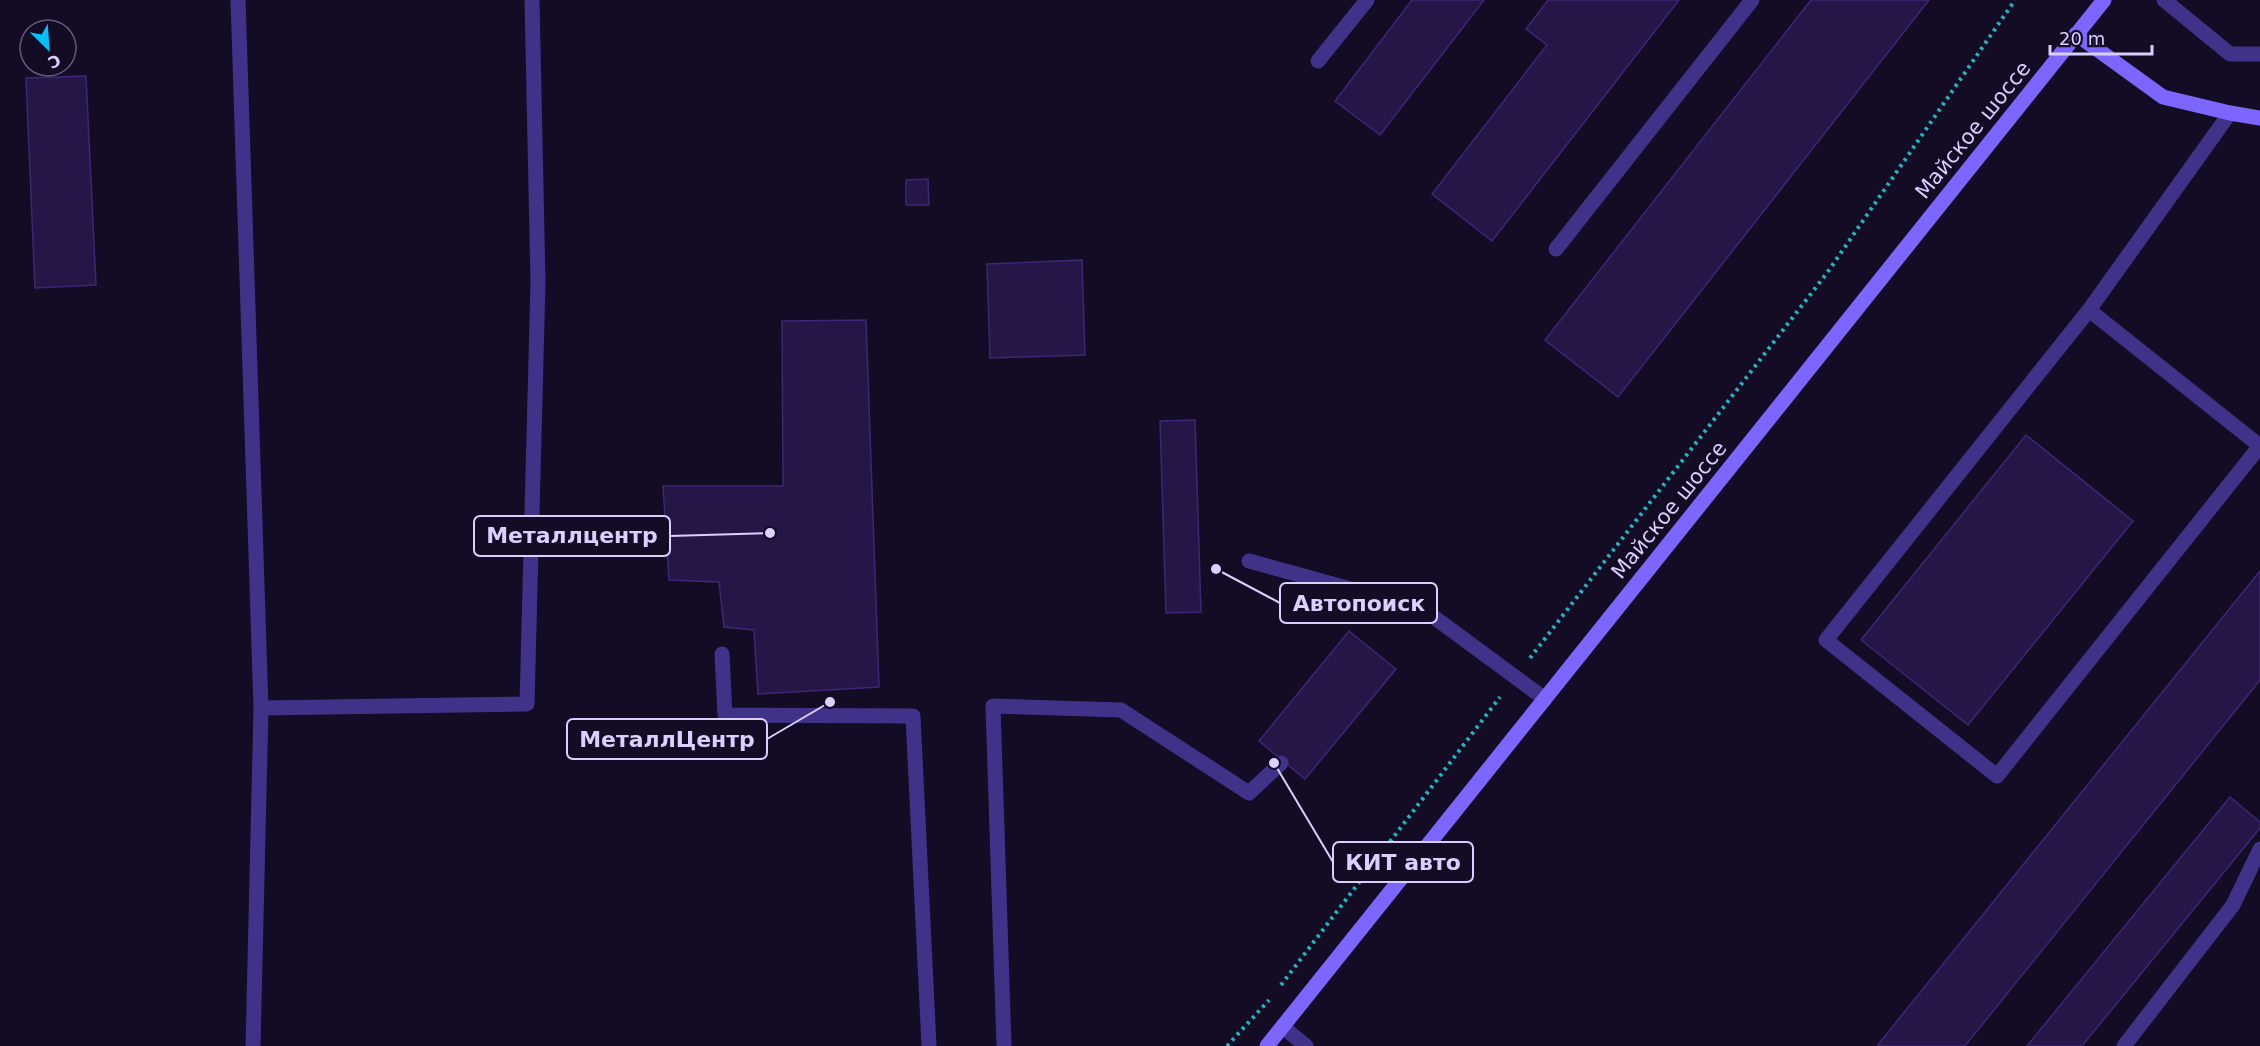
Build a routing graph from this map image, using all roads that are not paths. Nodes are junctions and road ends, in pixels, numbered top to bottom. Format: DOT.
graph roads {
  1 [pos="238,0"];
  2 [pos="532,0"];
  3 [pos="1367,0"];
  4 [pos="1752,0"];
  5 [pos="2104,0"];
  6 [pos="2164,0"];
  7 [pos="2076,34"];
  8 [pos="2260,54"];
  9 [pos="1318,61"];
  10 [pos="2230,113"];
  11 [pos="2260,118"];
  12 [pos="1556,249"];
  13 [pos="2089,310"];
  14 [pos="2260,446"];
  15 [pos="1249,561"];
  16 [pos="722,654"];
  17 [pos="1545,699"];
  18 [pos="261,708"];
  19 [pos="1281,763"];
  20 [pos="2260,849"];
  21 [pos="1283,1027"];
  22 [pos="253,1046"];
  23 [pos="929,1046"];
  24 [pos="1004,1046"];
  25 [pos="1267,1046"];
  26 [pos="1306,1046"];
  27 [pos="2124,1046"];
  1 -- 18 [label="street"];
  2 -- 18 [label="street"];
  3 -- 9 [label="street"];
  4 -- 12 [label="street"];
  5 -- 7 [label="street, Майское шоссе"];
  6 -- 8 [label="street"];
  7 -- 10 [label="street"];
  7 -- 17 [label="street, Майское шоссе"];
  10 -- 11 [label="street"];
  10 -- 13 [label="street"];
  13 -- 14 [label="street"];
  13 -- 14 [label="street"];
  15 -- 17 [label="street"];
  16 -- 23 [label="street"];
  17 -- 21 [label="street, Майское шоссе"];
  18 -- 22 [label="street"];
  19 -- 24 [label="street"];
  20 -- 27 [label="street"];
  21 -- 25 [label="street, Майское шоссе"];
  21 -- 26 [label="street"];
}
